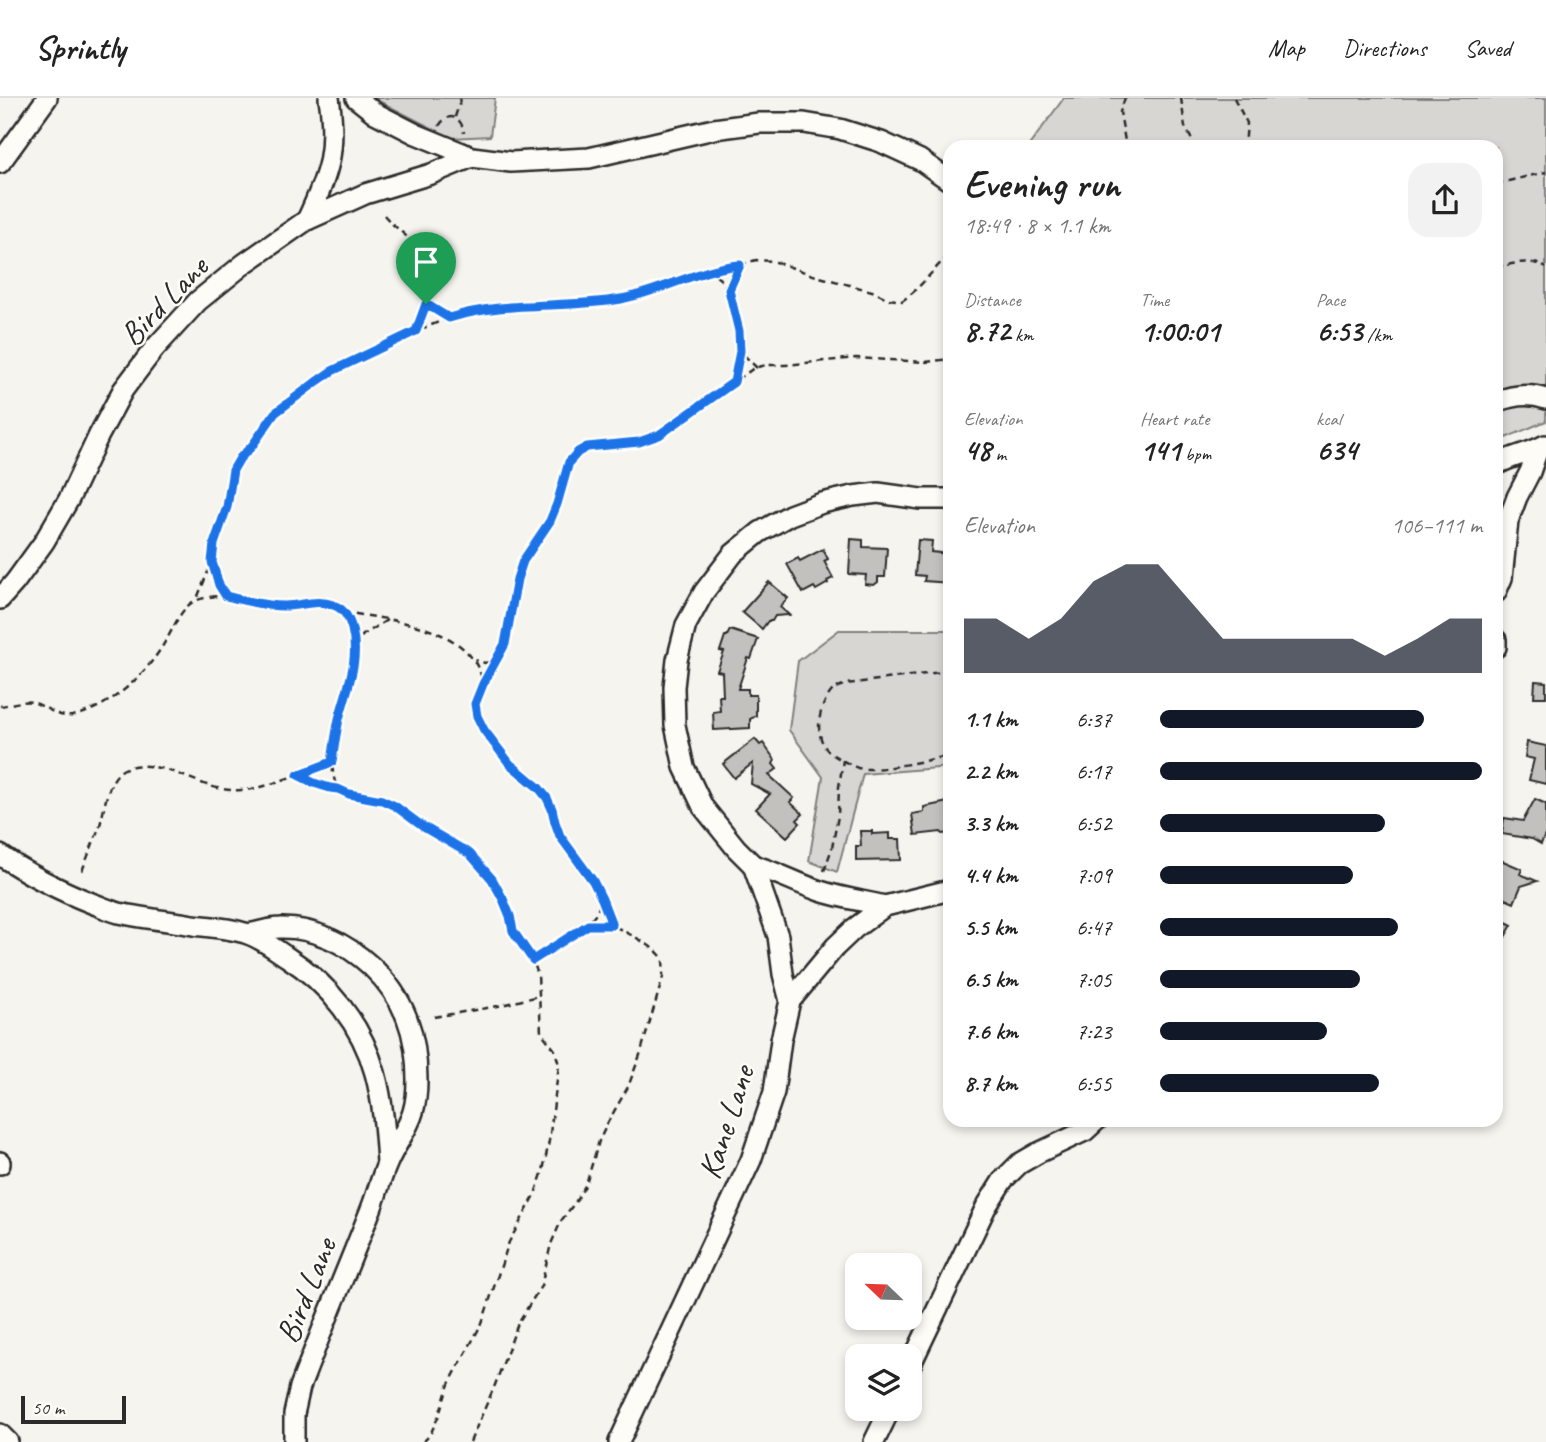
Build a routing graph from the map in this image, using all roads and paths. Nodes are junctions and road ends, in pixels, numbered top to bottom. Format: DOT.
graph roads {
  1 [pos="47,98"];
  2 [pos="329,98"];
  3 [pos="356,98"];
  4 [pos="461,98"];
  5 [pos="1125,98"];
  6 [pos="1181,98"];
  7 [pos="1234,98"];
  8 [pos="455,117"];
  9 [pos="439,126"];
  10 [pos="464,133"];
  11 [pos="1125,140"];
  12 [pos="1192,140"];
  13 [pos="1245,140"];
  14 [pos="472,157"];
  15 [pos="0,163"];
  16 [pos="1546,172"];
  17 [pos="943,176"];
  18 [pos="1503,182"];
  19 [pos="384,215"];
  20 [pos="307,220"];
  21 [pos="943,261"];
  22 [pos="740,265"];
  23 [pos="1503,266"];
  24 [pos="1546,268"];
  25 [pos="710,271"];
  26 [pos="729,290"];
  27 [pos="426,304"];
  28 [pos="449,318"];
  29 [pos="416,331"];
  30 [pos="740,351"];
  31 [pos="943,360"];
  32 [pos="757,368"];
  33 [pos="734,382"];
  34 [pos="1504,399"];
  35 [pos="1546,399"];
  36 [pos="1542,447"];
  37 [pos="1503,461"];
  38 [pos="943,499"];
  39 [pos="212,562"];
  40 [pos="1503,568"];
  41 [pos="226,596"];
  42 [pos="0,599"];
  43 [pos="196,601"];
  44 [pos="345,612"];
  45 [pos="387,620"];
  46 [pos="356,643"];
  47 [pos="475,660"];
  48 [pos="497,660"];
  49 [pos="943,672"];
  50 [pos="483,684"];
  51 [pos="0,706"];
  52 [pos="943,757"];
  53 [pos="844,760"];
  54 [pos="332,762"];
  55 [pos="298,775"];
  56 [pos="338,789"];
  57 [pos="0,855"];
  58 [pos="753,865"];
  59 [pos="82,871"];
  60 [pos="824,871"];
  61 [pos="943,892"];
  62 [pos="602,899"];
  63 [pos="885,906"];
  64 [pos="588,925"];
  65 [pos="612,925"];
  66 [pos="248,934"];
  67 [pos="533,960"];
  68 [pos="539,996"];
  69 [pos="790,1001"];
  70 [pos="434,1017"];
  71 [pos="1089,1127"];
  72 [pos="387,1164"];
  73 [pos="921,1344"];
  74 [pos="884,1421"];
  75 [pos="0,1434"];
  76 [pos="8,1442"];
  77 [pos="294,1442"];
  78 [pos="423,1442"];
  79 [pos="470,1442"];
  80 [pos="619,1442"];
  81 [pos="874,1442"];
  1 -- 15 [label="street"];
  2 -- 20 [label="street"];
  3 -- 14 [label="street"];
  4 -- 8 [label="path"];
  5 -- 11 [label="path"];
  6 -- 12 [label="path"];
  7 -- 13 [label="path"];
  8 -- 9 [label="path"];
  8 -- 10 [label="path"];
  14 -- 17 [label="street"];
  14 -- 20 [label="street, Bird Lane"];
  16 -- 18 [label="path"];
  19 -- 27 [label="path"];
  20 -- 42 [label="street, Bird Lane"];
  21 -- 22 [label="path"];
  22 -- 25 [label="path"];
  22 -- 26 [label="path"];
  23 -- 24 [label="path"];
  25 -- 26 [label="path"];
  25 -- 28 [label="path"];
  26 -- 30 [label="path"];
  27 -- 28 [label="path"];
  27 -- 29 [label="path"];
  28 -- 29 [label="path"];
  29 -- 39 [label="path"];
  30 -- 32 [label="path"];
  30 -- 33 [label="path"];
  31 -- 32 [label="path"];
  32 -- 33 [label="path"];
  33 -- 48 [label="path"];
  34 -- 35 [label="street"];
  36 -- 37 [label="street"];
  36 -- 40 [label="street"];
  38 -- 58 [label="street"];
  39 -- 41 [label="path"];
  39 -- 43 [label="path"];
  41 -- 43 [label="path"];
  41 -- 44 [label="path"];
  43 -- 51 [label="path"];
  44 -- 45 [label="path"];
  44 -- 46 [label="path"];
  45 -- 46 [label="path"];
  45 -- 47 [label="path"];
  46 -- 54 [label="path"];
  47 -- 48 [label="path"];
  47 -- 50 [label="path"];
  48 -- 50 [label="path"];
  49 -- 53 [label="path"];
  50 -- 62 [label="path"];
  52 -- 53 [label="path"];
  53 -- 60 [label="path"];
  54 -- 55 [label="path"];
  54 -- 56 [label="path"];
  55 -- 56 [label="path"];
  55 -- 59 [label="path"];
  56 -- 67 [label="path"];
  57 -- 66 [label="street, Bird Lane"];
  58 -- 63 [label="street"];
  58 -- 69 [label="street"];
  61 -- 63 [label="street, Kane Lane"];
  62 -- 64 [label="path"];
  62 -- 65 [label="path"];
  63 -- 69 [label="street, Kane Lane"];
  64 -- 65 [label="path"];
  64 -- 67 [label="path"];
  65 -- 79 [label="path"];
  66 -- 72 [label="street, Bird Lane"];
  66 -- 72 [label="street, Bird Lane"];
  67 -- 68 [label="path"];
  68 -- 70 [label="path"];
  68 -- 78 [label="path"];
  69 -- 80 [label="street, Kane Lane"];
  71 -- 73 [label="street"];
  72 -- 77 [label="street, Bird Lane"];
  74 -- 81 [label="street"];
  75 -- 76 [label="street"];
}
